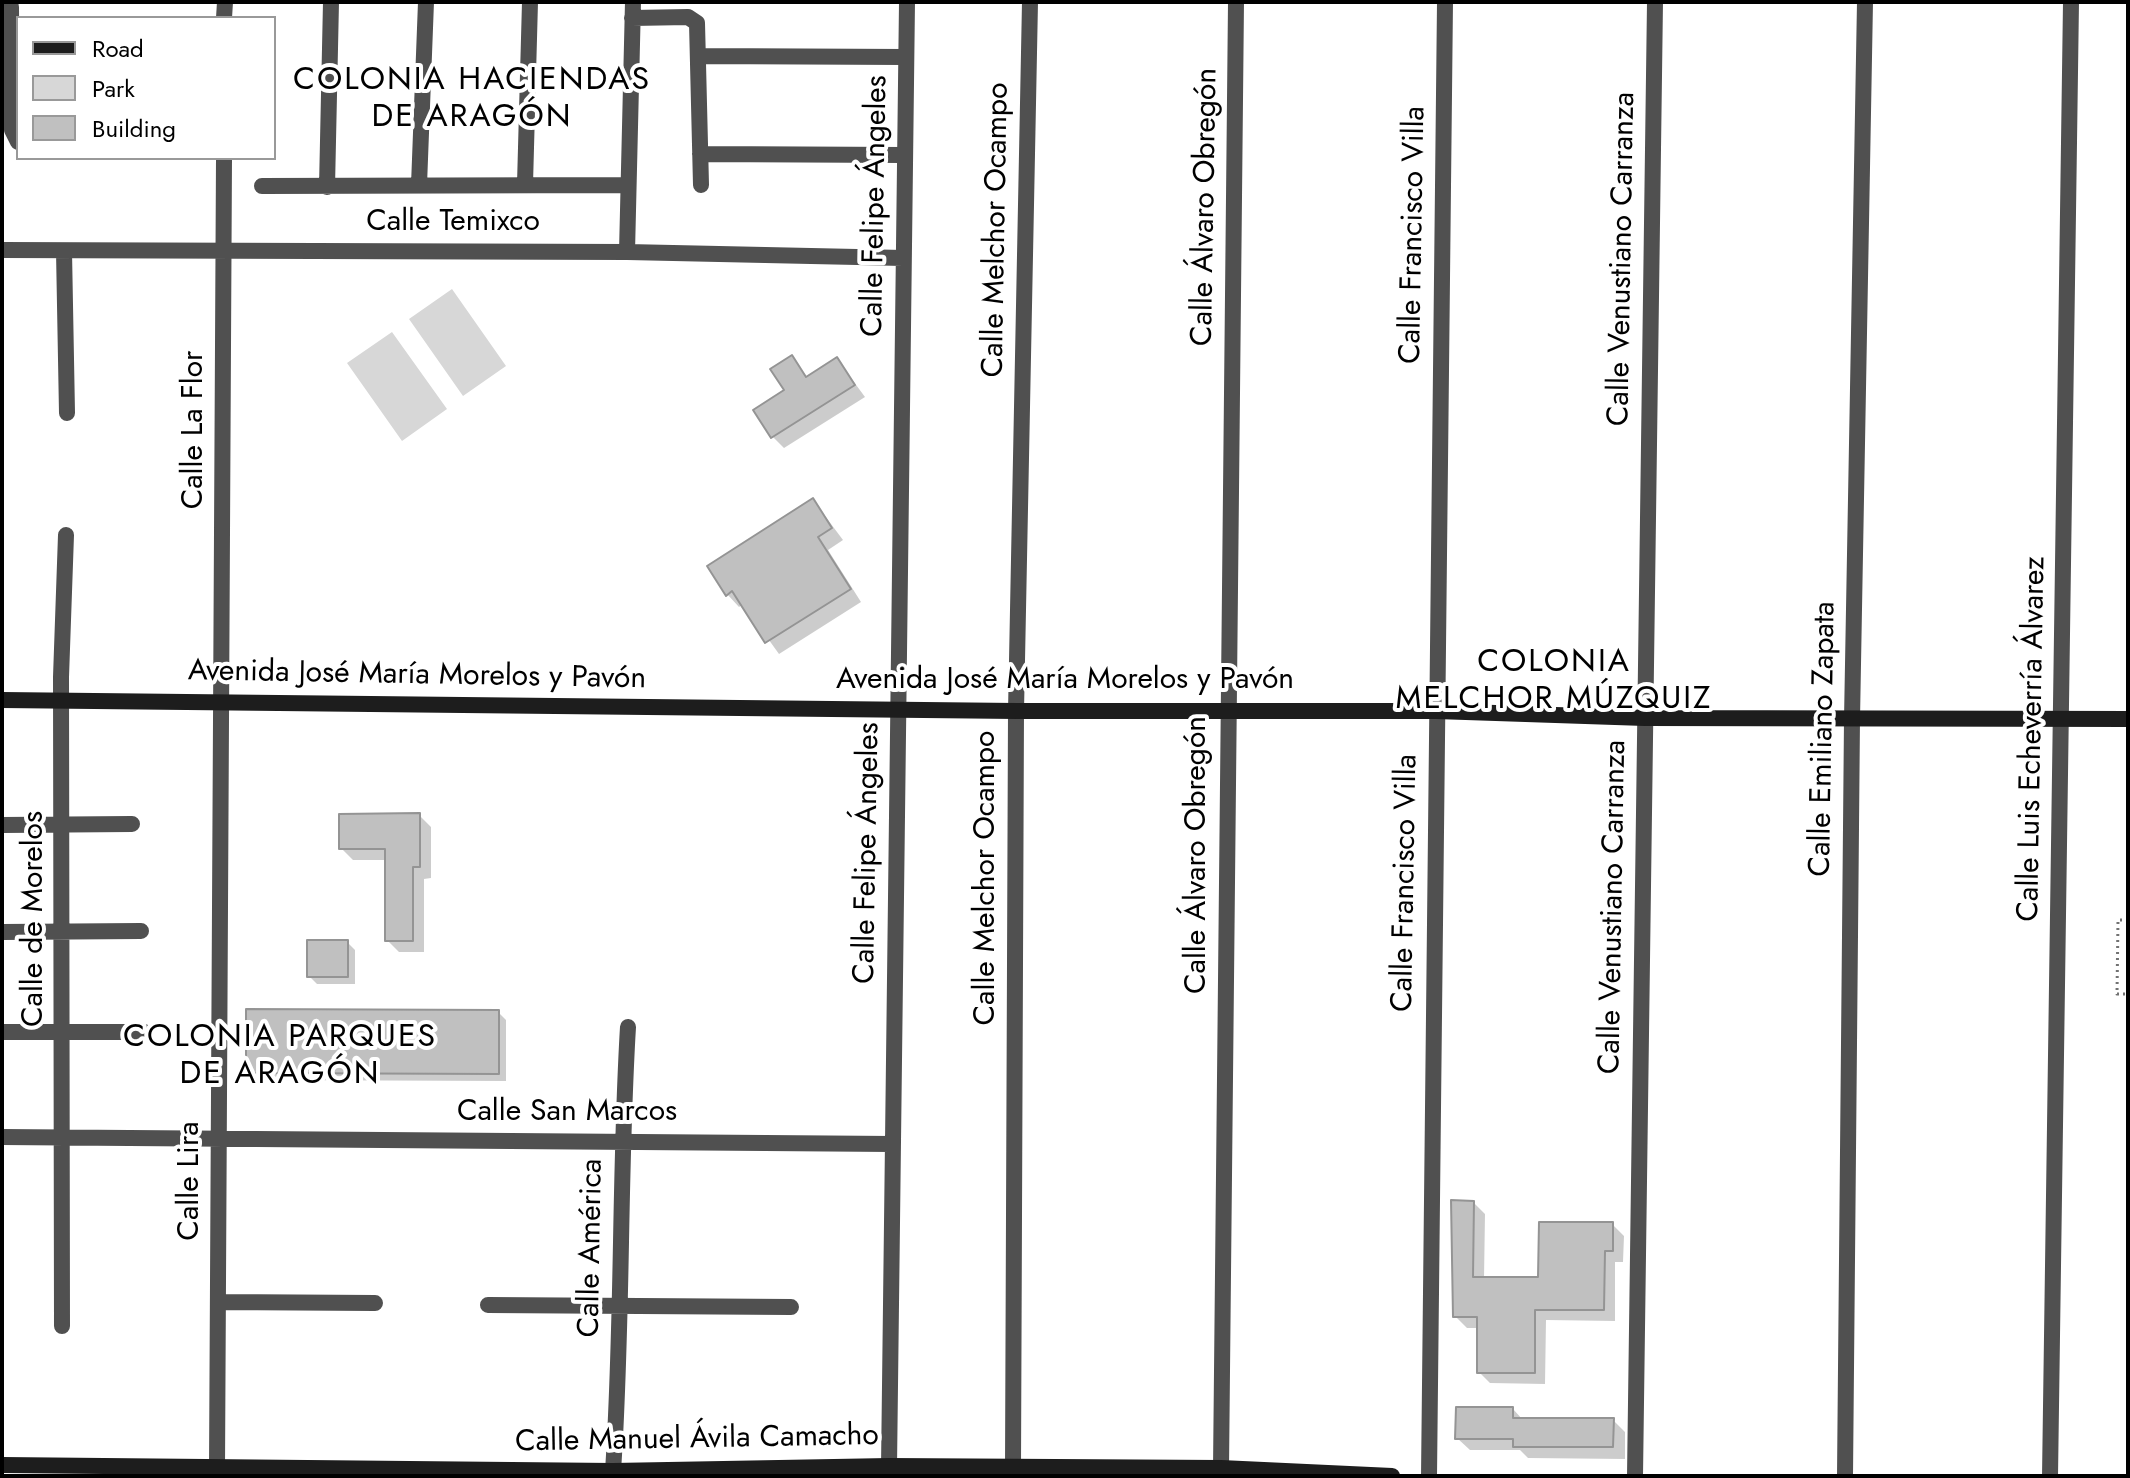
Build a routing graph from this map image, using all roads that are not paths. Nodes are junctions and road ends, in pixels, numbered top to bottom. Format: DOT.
graph roads {
  1 [pos="331,2"];
  2 [pos="426,2"];
  3 [pos="530,2"];
  4 [pos="907,2"];
  5 [pos="1030,2"];
  6 [pos="1236,2"];
  7 [pos="1445,2"];
  8 [pos="1655,2"];
  9 [pos="1865,2"];
  10 [pos="2071,2"];
  11 [pos="11,7"];
  12 [pos="632,10"];
  13 [pos="14,42"];
  14 [pos="699,56"];
  15 [pos="905,57"];
  16 [pos="16,138"];
  17 [pos="700,154"];
  18 [pos="903,155"];
  19 [pos="224,160"];
  20 [pos="525,184"];
  21 [pos="419,185"];
  22 [pos="628,185"];
  23 [pos="701,185"];
  24 [pos="262,186"];
  25 [pos="327,187"];
  26 [pos="2,250"];
  27 [pos="223,250"];
  28 [pos="64,251"];
  29 [pos="627,252"];
  30 [pos="903,258"];
  31 [pos="67,413"];
  32 [pos="66,535"];
  33 [pos="2,700"];
  34 [pos="61,701"];
  35 [pos="221,702"];
  36 [pos="898,708"];
  37 [pos="1227,710"];
  38 [pos="1016,711"];
  39 [pos="1436,711"];
  40 [pos="1645,718"];
  41 [pos="1852,719"];
  42 [pos="2128,719"];
  43 [pos="2061,721"];
  44 [pos="62,824"];
  45 [pos="132,824"];
  46 [pos="2,825"];
  47 [pos="141,931"];
  48 [pos="2,932"];
  49 [pos="62,932"];
  50 [pos="628,1027"];
  51 [pos="2,1032"];
  52 [pos="63,1032"];
  53 [pos="144,1032"];
  54 [pos="2,1137"];
  55 [pos="59,1137"];
  56 [pos="219,1140"];
  57 [pos="621,1141"];
  58 [pos="892,1144"];
  59 [pos="218,1302"];
  60 [pos="375,1303"];
  61 [pos="620,1304"];
  62 [pos="488,1305"];
  63 [pos="791,1307"];
  64 [pos="62,1326"];
  65 [pos="2,1465"];
  66 [pos="889,1466"];
  67 [pos="1013,1467"];
  68 [pos="217,1468"];
  69 [pos="1221,1468"];
  70 [pos="613,1471"];
  71 [pos="1044,1472"];
  72 [pos="1392,1476"];
  73 [pos="1429,1476"];
  74 [pos="1635,1476"];
  75 [pos="1845,1476"];
  76 [pos="2050,1476"];
  1 -- 25 [label="street"];
  2 -- 21 [label="street"];
  3 -- 20 [label="street"];
  4 -- 15 [label="street, Calle Felipe Ángeles"];
  5 -- 38 [label="street, Calle Melchor Ocampo"];
  6 -- 37 [label="street, Calle Álvaro Obregón"];
  7 -- 39 [label="street, Calle Francisco Villa"];
  8 -- 40 [label="street, Calle Venustiano Carranza"];
  9 -- 41 [label="street, Calle Emiliano Zapata"];
  10 -- 43 [label="street, Calle Luis Echeverría Álvarez"];
  11 -- 13 [label="street"];
  12 -- 14 [label="street"];
  12 -- 22 [label="street"];
  13 -- 16 [label="street"];
  14 -- 15 [label="street"];
  14 -- 17 [label="street"];
  15 -- 18 [label="street, Calle Felipe Ángeles"];
  17 -- 18 [label="street"];
  17 -- 23 [label="street"];
  18 -- 30 [label="street, Calle Felipe Ángeles"];
  19 -- 27 [label="street, Calle La Flor"];
  20 -- 21 [label="street"];
  20 -- 22 [label="street"];
  21 -- 25 [label="street"];
  22 -- 29 [label="street"];
  24 -- 25 [label="street"];
  26 -- 28 [label="street, Calle Temixco"];
  27 -- 28 [label="street, Calle Temixco"];
  27 -- 29 [label="street, Calle Temixco"];
  27 -- 35 [label="street, Calle La Flor"];
  28 -- 31 [label="street"];
  29 -- 30 [label="street, Calle Temixco"];
  30 -- 36 [label="street, Calle Felipe Ángeles"];
  32 -- 34 [label="street, Calle de Morelos"];
  33 -- 34 [label="street, Avenida José María Morelos y Pavón"];
  34 -- 35 [label="street, Avenida José María Morelos y Pavón"];
  34 -- 44 [label="street, Calle de Morelos"];
  35 -- 36 [label="street, Avenida José María Morelos y Pavón"];
  35 -- 56 [label="street, Calle Lira"];
  36 -- 38 [label="street, Avenida José María Morelos y Pavón"];
  36 -- 58 [label="street, Calle Felipe Ángeles"];
  37 -- 38 [label="street, Avenida José María Morelos y Pavón"];
  37 -- 39 [label="street, Avenida José María Morelos y Pavón"];
  37 -- 69 [label="street, Calle Álvaro Obregón"];
  38 -- 67 [label="street, Calle Melchor Ocampo"];
  39 -- 40 [label="street, Avenida José María Morelos y Pavón"];
  39 -- 73 [label="street, Calle Francisco Villa"];
  40 -- 41 [label="street, Avenida José María Morelos y Pavón"];
  40 -- 74 [label="street, Calle Venustiano Carranza"];
  41 -- 43 [label="street, Avenida José María Morelos y Pavón"];
  41 -- 75 [label="street, Calle Emiliano Zapata"];
  42 -- 43 [label="street, Avenida José María Morelos y Pavón"];
  43 -- 76 [label="street, Calle Luis Echeverría Álvarez"];
  44 -- 45 [label="street"];
  44 -- 46 [label="street"];
  44 -- 49 [label="street, Calle de Morelos"];
  47 -- 49 [label="street"];
  48 -- 49 [label="street"];
  49 -- 52 [label="street, Calle de Morelos"];
  50 -- 57 [label="street, Calle América"];
  51 -- 52 [label="street"];
  52 -- 53 [label="street"];
  52 -- 55 [label="street, Calle de Morelos"];
  54 -- 55 [label="street, Calle San Marcos"];
  55 -- 56 [label="street, Calle San Marcos"];
  55 -- 64 [label="street, Calle de Morelos"];
  56 -- 57 [label="street, Calle San Marcos"];
  56 -- 59 [label="street, Calle Lira"];
  57 -- 58 [label="street, Calle San Marcos"];
  57 -- 61 [label="street, Calle América"];
  58 -- 66 [label="street, Calle Felipe Ángeles"];
  59 -- 60 [label="street"];
  59 -- 68 [label="street, Calle Lira"];
  61 -- 62 [label="street"];
  61 -- 63 [label="street"];
  61 -- 70 [label="street, Calle América"];
  65 -- 68 [label="street, Calle Manuel Ávila Camacho"];
  66 -- 67 [label="street, Calle Manuel Ávila Camacho"];
  66 -- 70 [label="street, Calle Manuel Ávila Camacho"];
  67 -- 71 [label="street, Calle Manuel Ávila Camacho"];
  68 -- 70 [label="street, Calle Manuel Ávila Camacho"];
  69 -- 71 [label="street, Calle Manuel Ávila Camacho"];
  69 -- 72 [label="street, Calle Manuel Ávila Camacho"];
}
